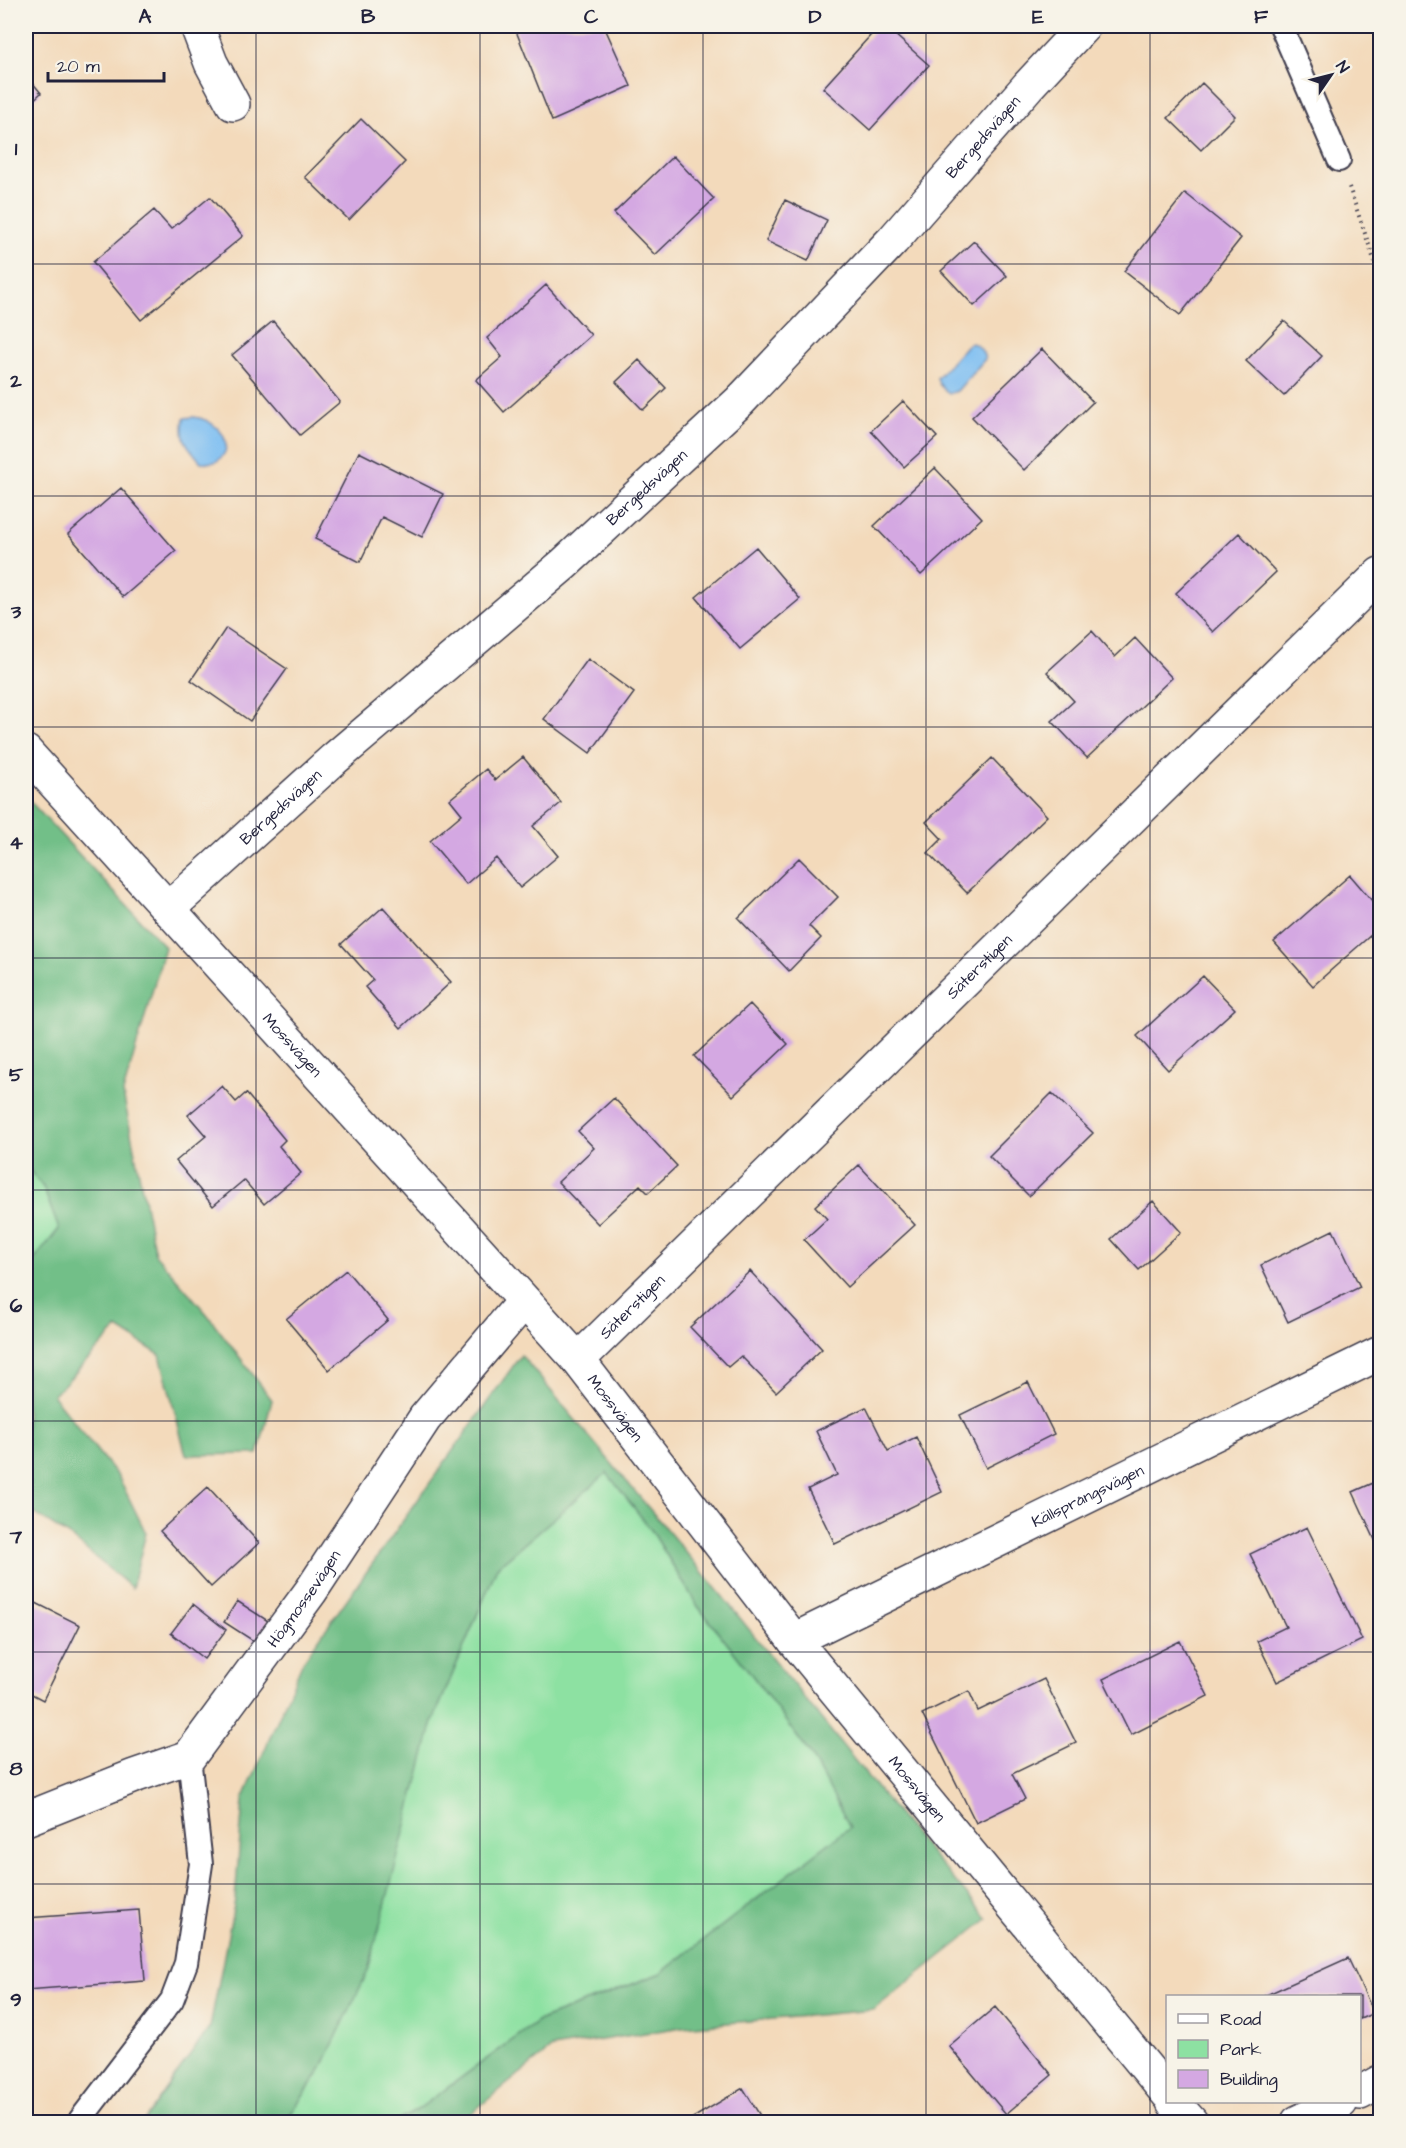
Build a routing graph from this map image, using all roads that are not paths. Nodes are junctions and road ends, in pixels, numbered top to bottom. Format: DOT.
graph roads {
  1 [pos="197,26"];
  2 [pos="1084,26"];
  3 [pos="1281,26"];
  4 [pos="233,104"];
  5 [pos="1339,160"];
  6 [pos="1380,574"];
  7 [pos="26,752"];
  8 [pos="168,909"];
  9 [pos="524,1301"];
  10 [pos="1380,1353"];
  11 [pos="578,1360"];
  12 [pos="794,1640"];
  13 [pos="189,1757"];
  14 [pos="26,1820"];
  15 [pos="1380,2082"];
  16 [pos="1361,2091"];
  17 [pos="1166,2093"];
  18 [pos="1174,2103"];
  19 [pos="1339,2103"];
  20 [pos="80,2120"];
  21 [pos="1191,2122"];
  22 [pos="1298,2122"];
  1 -- 4 [label="street"];
  2 -- 8 [label="street, Bergedsvägen"];
  3 -- 5 [label="lane"];
  6 -- 11 [label="street, Säterstigen"];
  7 -- 8 [label="street, Mossvägen"];
  8 -- 9 [label="street, Mossvägen"];
  9 -- 11 [label="street, Mossvägen"];
  9 -- 13 [label="street, Högmossevägen"];
  10 -- 12 [label="street, Källsprångsvägen"];
  11 -- 12 [label="street, Mossvägen"];
  12 -- 17 [label="street, Mossvägen"];
  13 -- 14 [label="street"];
  13 -- 20 [label="lane"];
  15 -- 16 [label="street"];
  18 -- 21 [label="street"];
  19 -- 22 [label="street"];
}
